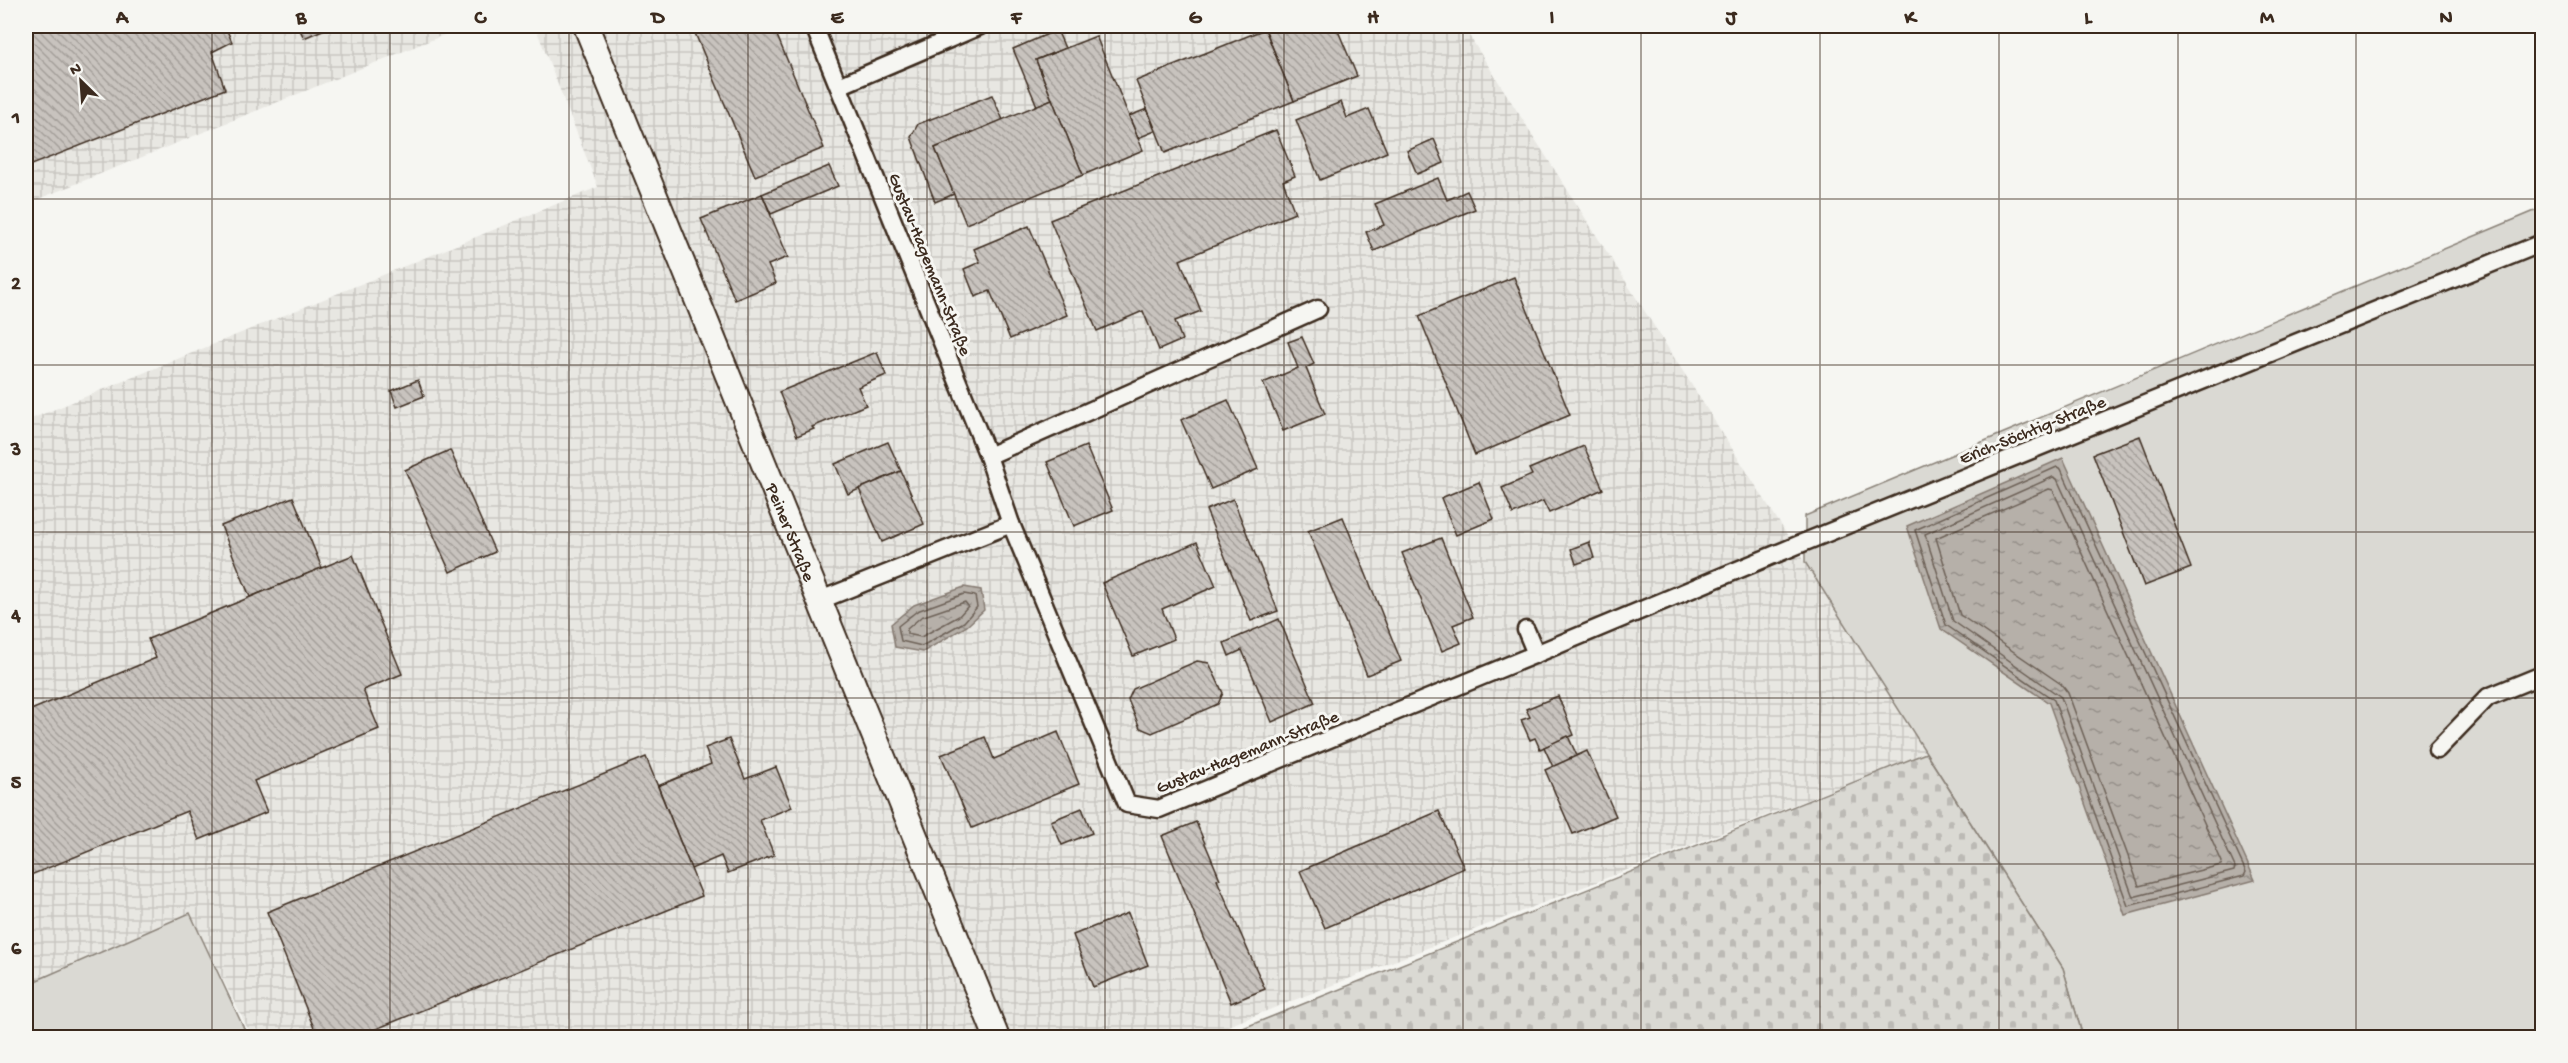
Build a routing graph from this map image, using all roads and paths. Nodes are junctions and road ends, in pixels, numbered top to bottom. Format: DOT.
graph roads {
  1 [pos="586,26"];
  2 [pos="814,26"];
  3 [pos="980,26"];
  4 [pos="839,86"];
  5 [pos="2542,243"];
  6 [pos="1318,309"];
  7 [pos="988,456"];
  8 [pos="1011,524"];
  9 [pos="818,601"];
  10 [pos="1526,630"];
  11 [pos="1536,654"];
  12 [pos="2542,675"];
  13 [pos="2437,750"];
  14 [pos="997,1038"];
  1 -- 9 [label="main road, Peiner Straße"];
  2 -- 4 [label="street, Gustav-Hagemann-Straße"];
  3 -- 4 [label="street"];
  4 -- 7 [label="street, Gustav-Hagemann-Straße"];
  5 -- 11 [label="street, Erich-Söchtig-Straße"];
  6 -- 7 [label="street"];
  7 -- 8 [label="street, Gustav-Hagemann-Straße"];
  8 -- 9 [label="street"];
  8 -- 11 [label="street, Gustav-Hagemann-Straße"];
  9 -- 14 [label="main road, Peiner Straße"];
  10 -- 11 [label="street"];
  12 -- 13 [label="street"];
}
